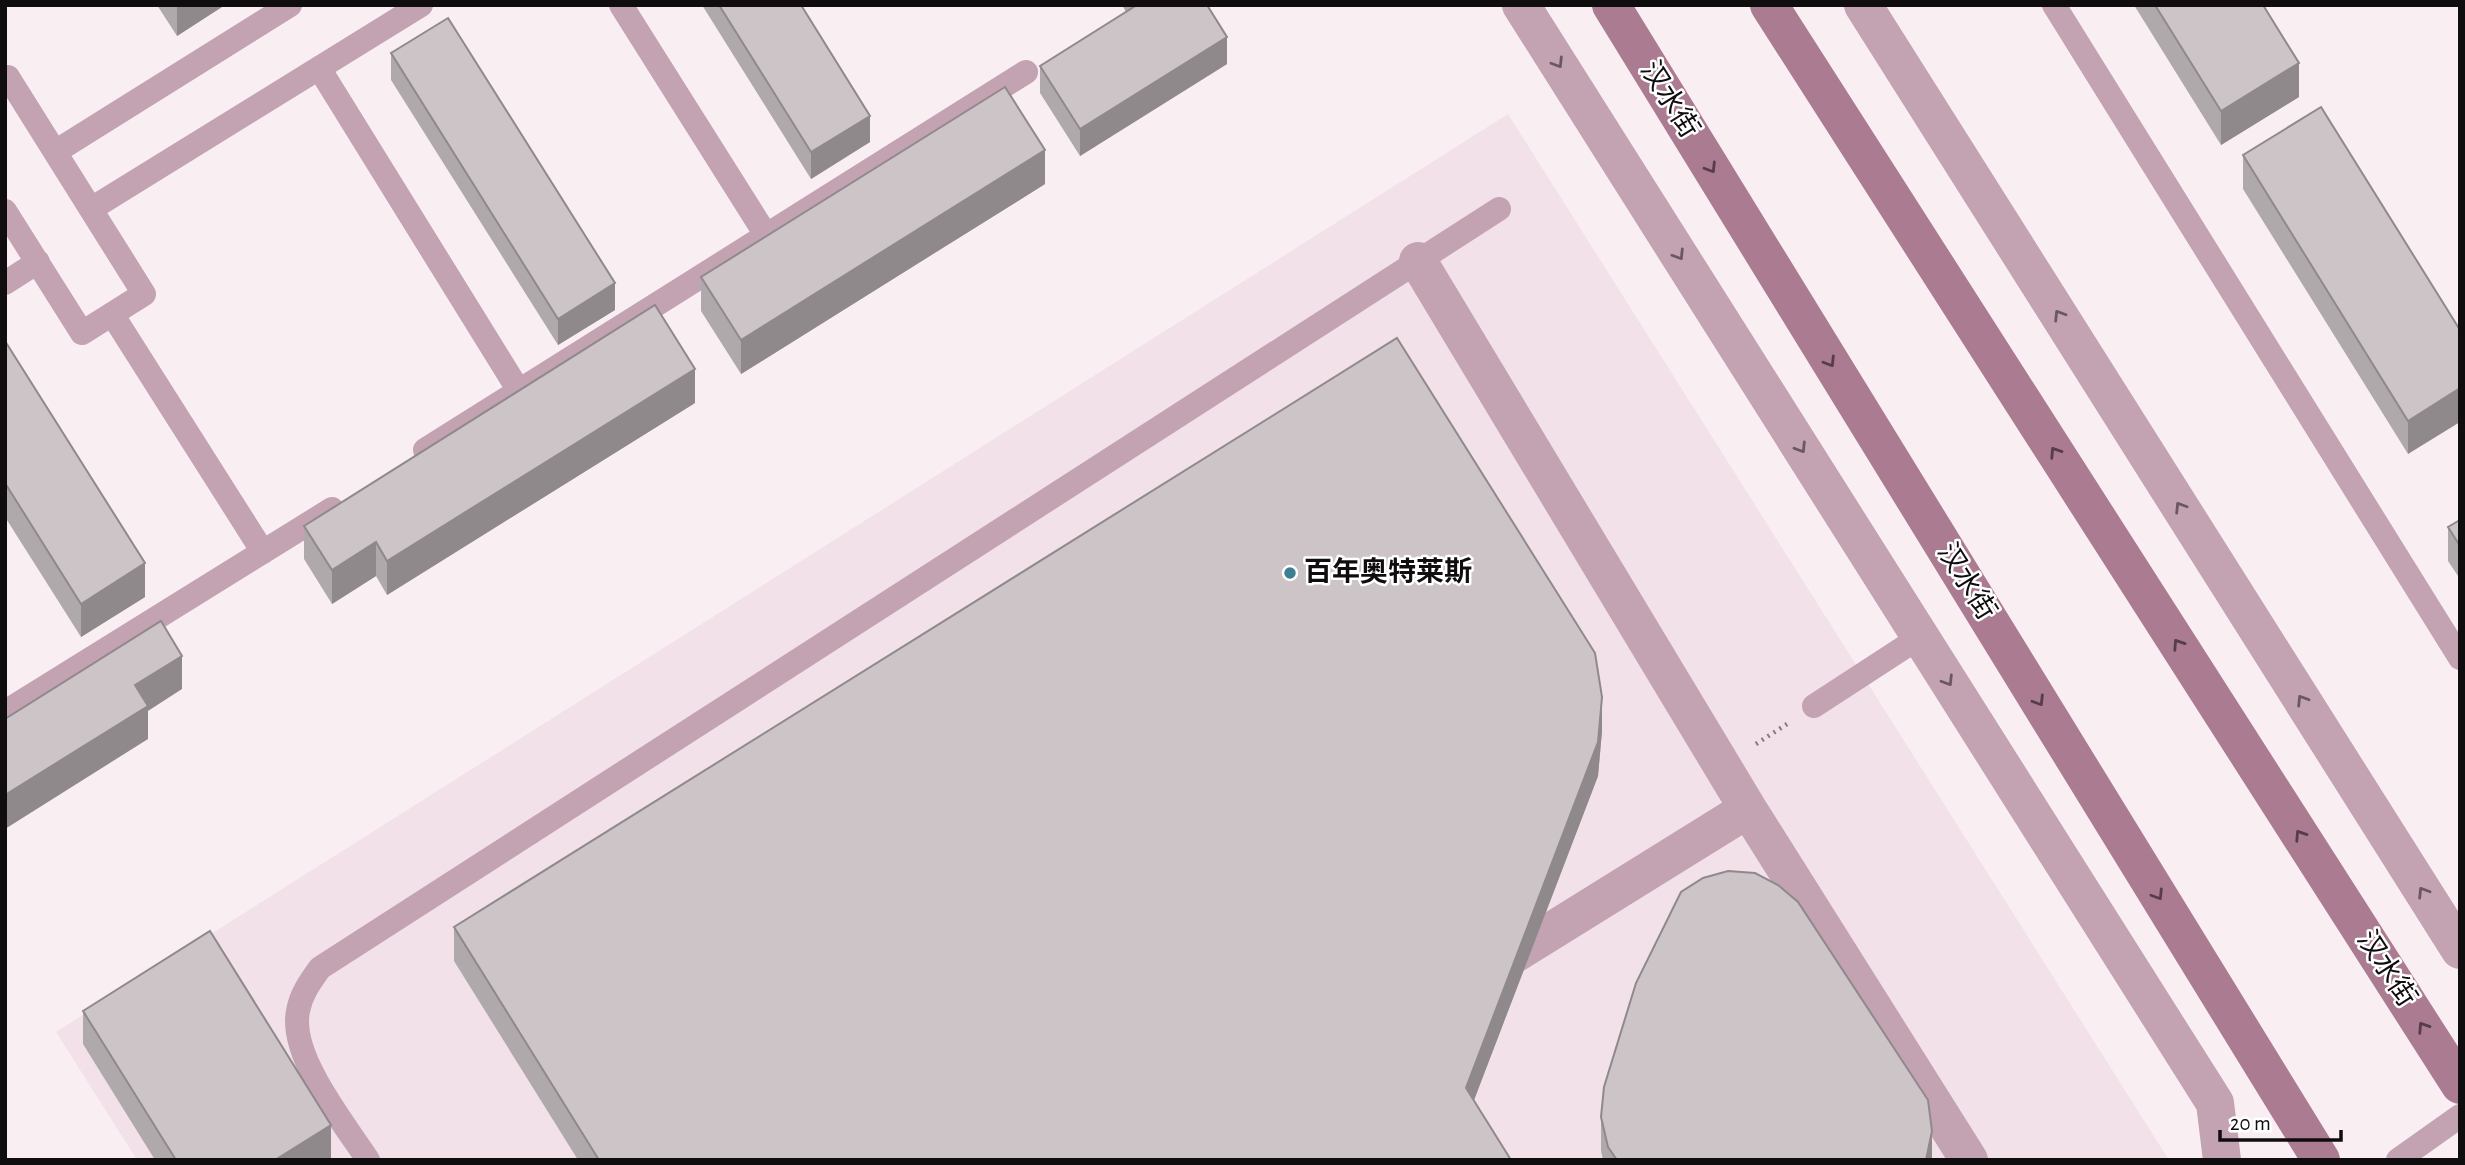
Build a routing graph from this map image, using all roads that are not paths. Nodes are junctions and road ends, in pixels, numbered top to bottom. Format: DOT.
graph roads {
  1 [pos="290,5"];
  2 [pos="421,5"];
  3 [pos="621,5"];
  4 [pos="1521,5"];
  5 [pos="1611,5"];
  6 [pos="1769,5"];
  7 [pos="1863,5"];
  8 [pos="2054,5"];
  9 [pos="319,68"];
  10 [pos="1026,72"];
  11 [pos="5,79"];
  12 [pos="55,152"];
  13 [pos="91,209"];
  14 [pos="1499,209"];
  15 [pos="5,211"];
  16 [pos="766,235"];
  17 [pos="1418,261"];
  18 [pos="37,262"];
  19 [pos="5,283"];
  20 [pos="112,314"];
  21 [pos="519,390"];
  22 [pos="403,464"];
  23 [pos="356,493"];
  24 [pos="263,552"];
  25 [pos="1920,637"];
  26 [pos="2460,658"];
  27 [pos="1814,706"];
  28 [pos="5,712"];
  29 [pos="1748,809"];
  30 [pos="2460,950"];
  31 [pos="1454,992"];
  32 [pos="2460,1084"];
  33 [pos="2460,1116"];
  34 [pos="368,1160"];
  35 [pos="1969,1160"];
  36 [pos="2222,1160"];
  37 [pos="2321,1160"];
  38 [pos="2399,1160"];
  1 -- 12 [label="lane"];
  2 -- 9 [label="lane"];
  3 -- 16 [label="lane"];
  4 -- 25 [label="street, one-way"];
  5 -- 37 [label="main road, 汉水街, one-way"];
  32 -- 6 [label="main road, 汉水街, one-way"];
  30 -- 7 [label="street, one-way"];
  8 -- 26 [label="lane"];
  9 -- 13 [label="lane"];
  9 -- 21 [label="lane"];
  10 -- 16 [label="lane"];
  11 -- 12 [label="lane"];
  12 -- 13 [label="lane"];
  13 -- 20 [label="lane"];
  14 -- 17 [label="lane"];
  15 -- 18 [label="lane"];
  16 -- 21 [label="lane"];
  17 -- 29 [label="street"];
  17 -- 34 [label="lane"];
  18 -- 19 [label="lane"];
  18 -- 20 [label="lane"];
  20 -- 24 [label="lane"];
  21 -- 22 [label="lane"];
  23 -- 24 [label="lane"];
  24 -- 28 [label="lane"];
  25 -- 27 [label="lane"];
  25 -- 36 [label="street, one-way"];
  29 -- 31 [label="street"];
  29 -- 35 [label="street"];
  33 -- 38 [label="lane"];
}
